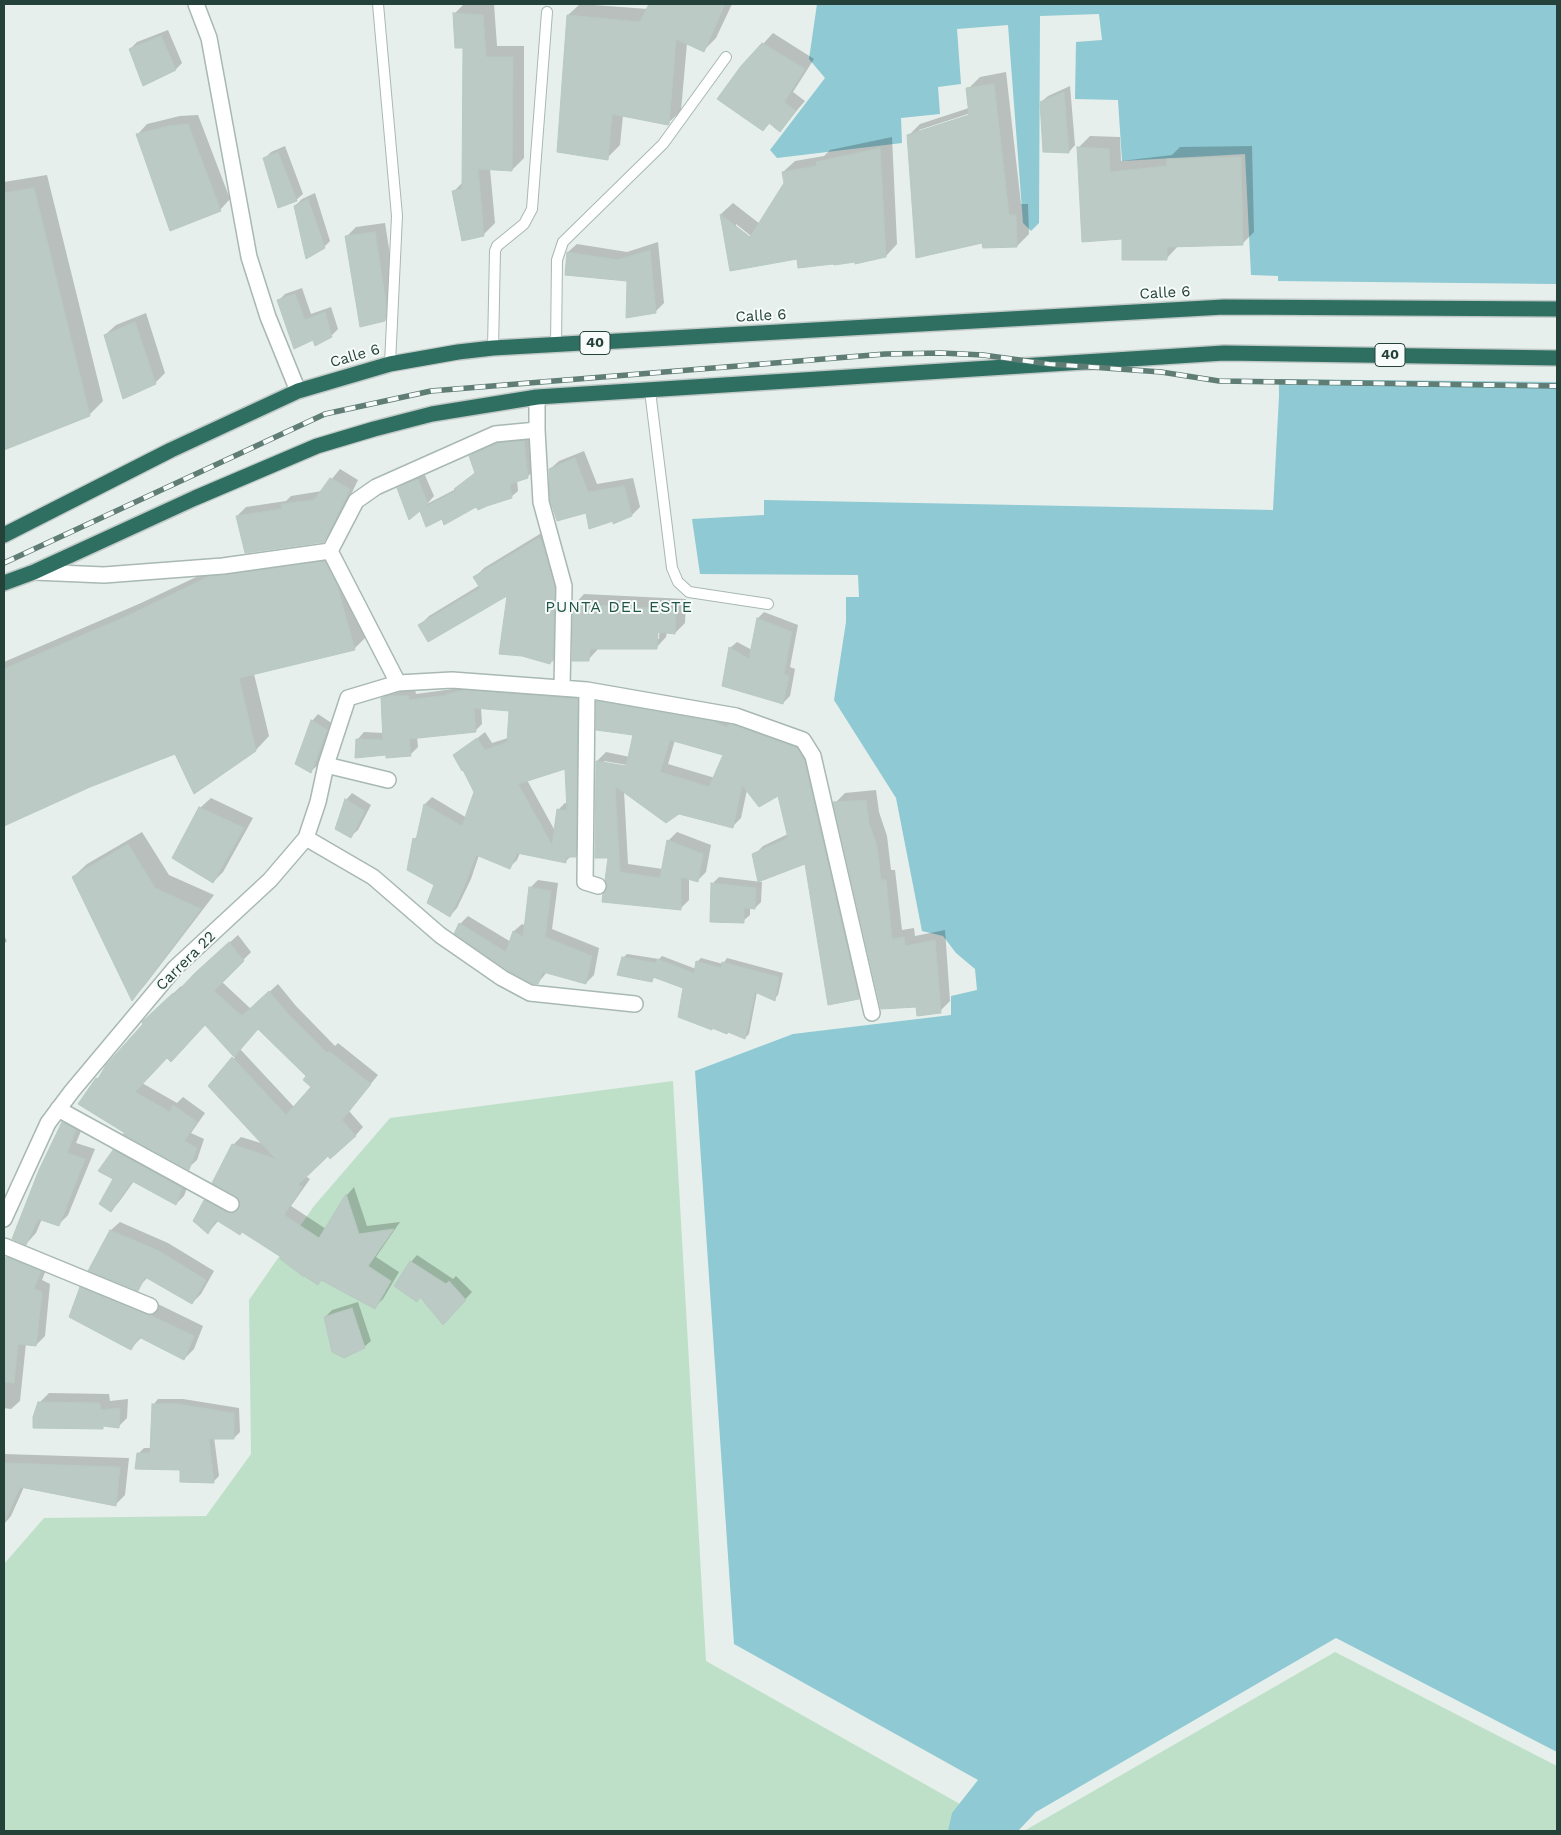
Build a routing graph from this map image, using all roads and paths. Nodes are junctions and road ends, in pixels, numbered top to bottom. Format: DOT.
graph roads {
  1 [pos="196,4"];
  2 [pos="378,4"];
  3 [pos="547,12"];
  4 [pos="726,57"];
  5 [pos="1557,309"];
  6 [pos="556,345"];
  7 [pos="493,348"];
  8 [pos="1557,358"];
  9 [pos="390,364"];
  10 [pos="298,391"];
  11 [pos="650,391"];
  12 [pos="537,397"];
  13 [pos="536,430"];
  14 [pos="4,535"];
  15 [pos="330,551"];
  16 [pos="34,572"];
  17 [pos="4,583"];
  18 [pos="768,604"];
  19 [pos="398,683"];
  20 [pos="562,688"];
  21 [pos="587,690"];
  22 [pos="326,765"];
  23 [pos="388,780"];
  24 [pos="306,838"];
  25 [pos="598,886"];
  26 [pos="635,1004"];
  27 [pos="872,1013"];
  28 [pos="58,1109"];
  29 [pos="231,1204"];
  30 [pos="4,1219"];
  31 [pos="4,1246"];
  32 [pos="150,1306"];
  1 -- 10 [label="street"];
  2 -- 9 [label="lane"];
  3 -- 7 [label="lane"];
  4 -- 6 [label="lane"];
  5 -- 6 [label="highway, Calle 6 / 40"];
  6 -- 7 [label="highway, Calle 6 / 40"];
  7 -- 9 [label="highway, Calle 6 / 40"];
  8 -- 11 [label="highway, 40"];
  9 -- 10 [label="highway, Calle 6 / 40"];
  10 -- 14 [label="highway, Calle 6 / 40"];
  11 -- 12 [label="highway, 40"];
  11 -- 18 [label="lane"];
  12 -- 13 [label="street"];
  12 -- 16 [label="highway, 40"];
  13 -- 15 [label="street"];
  13 -- 20 [label="street"];
  15 -- 16 [label="street"];
  15 -- 19 [label="street"];
  16 -- 17 [label="highway, 40"];
  19 -- 20 [label="street"];
  19 -- 22 [label="street, Carrera 22"];
  20 -- 21 [label="street"];
  21 -- 25 [label="street"];
  21 -- 27 [label="street"];
  22 -- 23 [label="street"];
  22 -- 24 [label="street, Carrera 22"];
  24 -- 26 [label="street"];
  24 -- 28 [label="street, Carrera 22"];
  28 -- 29 [label="street"];
  28 -- 30 [label="street, Carrera 22"];
  31 -- 32 [label="street"];
}
